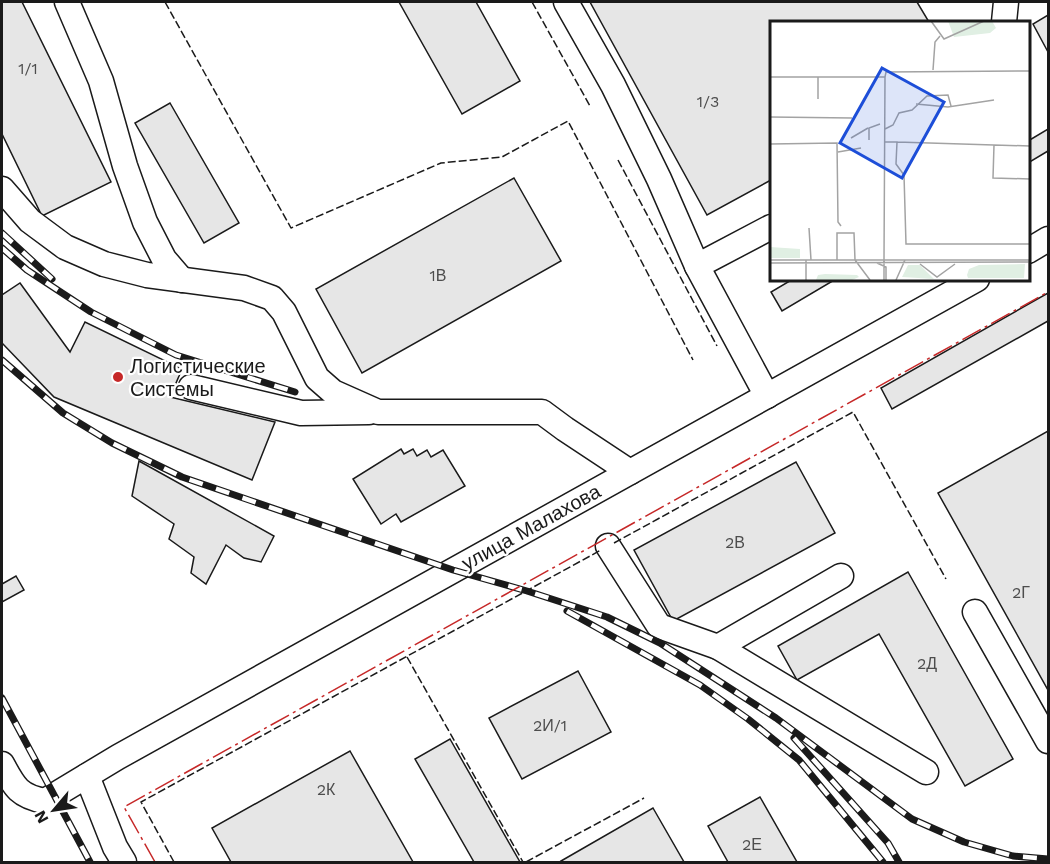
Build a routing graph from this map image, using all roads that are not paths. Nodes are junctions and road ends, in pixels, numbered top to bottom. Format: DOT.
graph roads {
  1 [pos="67,2"];
  2 [pos="566,2"];
  3 [pos="1006,2"];
  4 [pos="1004,21"];
  5 [pos="2,189"];
  6 [pos="770,228"];
  7 [pos="1048,239"];
  8 [pos="1029,250"];
  9 [pos="697,266"];
  10 [pos="182,280"];
  11 [pos="975,280"];
  12 [pos="191,387"];
  13 [pos="767,396"];
  14 [pos="378,412"];
  15 [pos="630,472"];
  16 [pos="608,546"];
  17 [pos="841,576"];
  18 [pos="975,612"];
  19 [pos="718,647"];
  20 [pos="1048,741"];
  21 [pos="2,764"];
  22 [pos="926,772"];
  23 [pos="87,776"];
  24 [pos="124,862"];
  1 -- 10 [label="street"];
  2 -- 9 [label="street"];
  3 -- 4 [label="street"];
  5 -- 10 [label="street"];
  6 -- 9 [label="street"];
  7 -- 8 [label="street"];
  9 -- 13 [label="street"];
  10 -- 14 [label="street"];
  11 -- 13 [label="street, улица Малахова"];
  12 -- 14 [label="street"];
  13 -- 15 [label="street, улица Малахова"];
  14 -- 15 [label="street"];
  15 -- 23 [label="street, улица Малахова"];
  16 -- 19 [label="street"];
  17 -- 19 [label="street"];
  18 -- 20 [label="street"];
  19 -- 22 [label="street"];
  21 -- 23 [label="street, улица Малахова"];
  23 -- 24 [label="street"];
}
